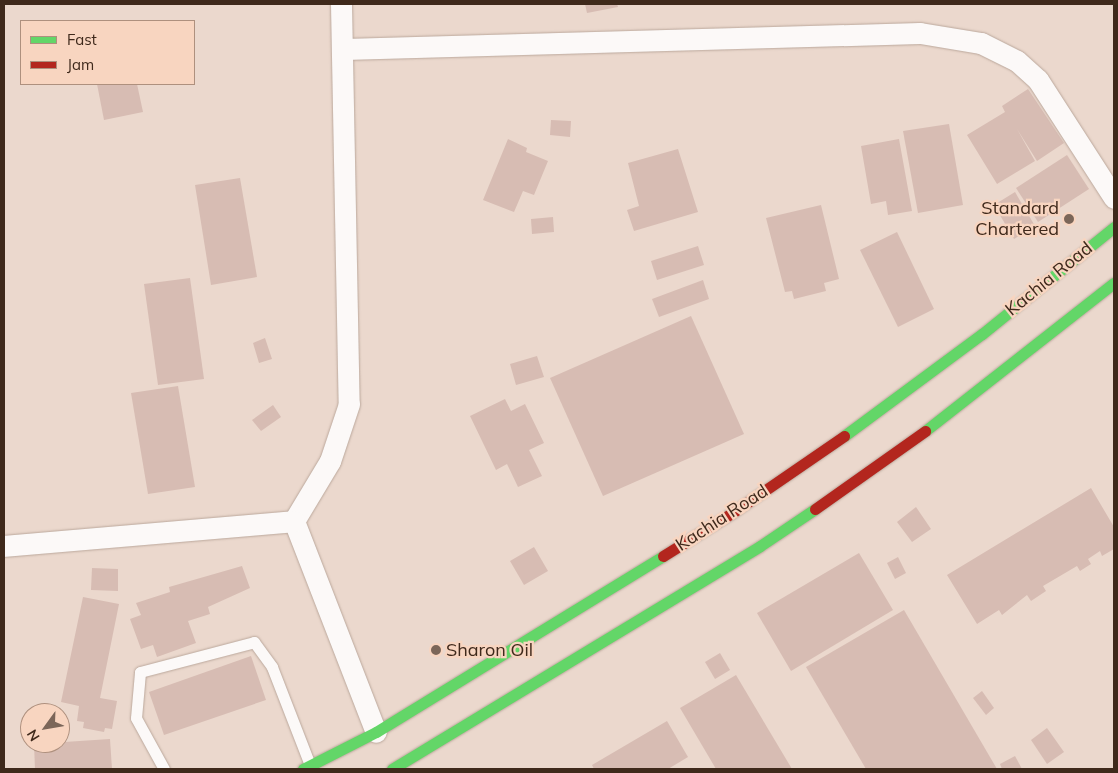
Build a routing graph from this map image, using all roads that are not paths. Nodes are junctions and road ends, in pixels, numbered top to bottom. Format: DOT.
graph roads {
  1 [pos="341,4"];
  2 [pos="344,49"];
  3 [pos="1114,198"];
  4 [pos="1114,227"];
  5 [pos="1114,283"];
  6 [pos="294,521"];
  7 [pos="4,546"];
  8 [pos="376,732"];
  9 [pos="307,767"];
  10 [pos="164,769"];
  11 [pos="392,769"];
  1 -- 2 [label="street"];
  2 -- 3 [label="street"];
  2 -- 6 [label="street"];
  4 -- 8 [label="main road, Kachia Road"];
  5 -- 11 [label="main road"];
  6 -- 7 [label="street"];
  6 -- 8 [label="street"];
  8 -- 9 [label="main road, Kachia Road"];
  9 -- 10 [label="lane"];
}
